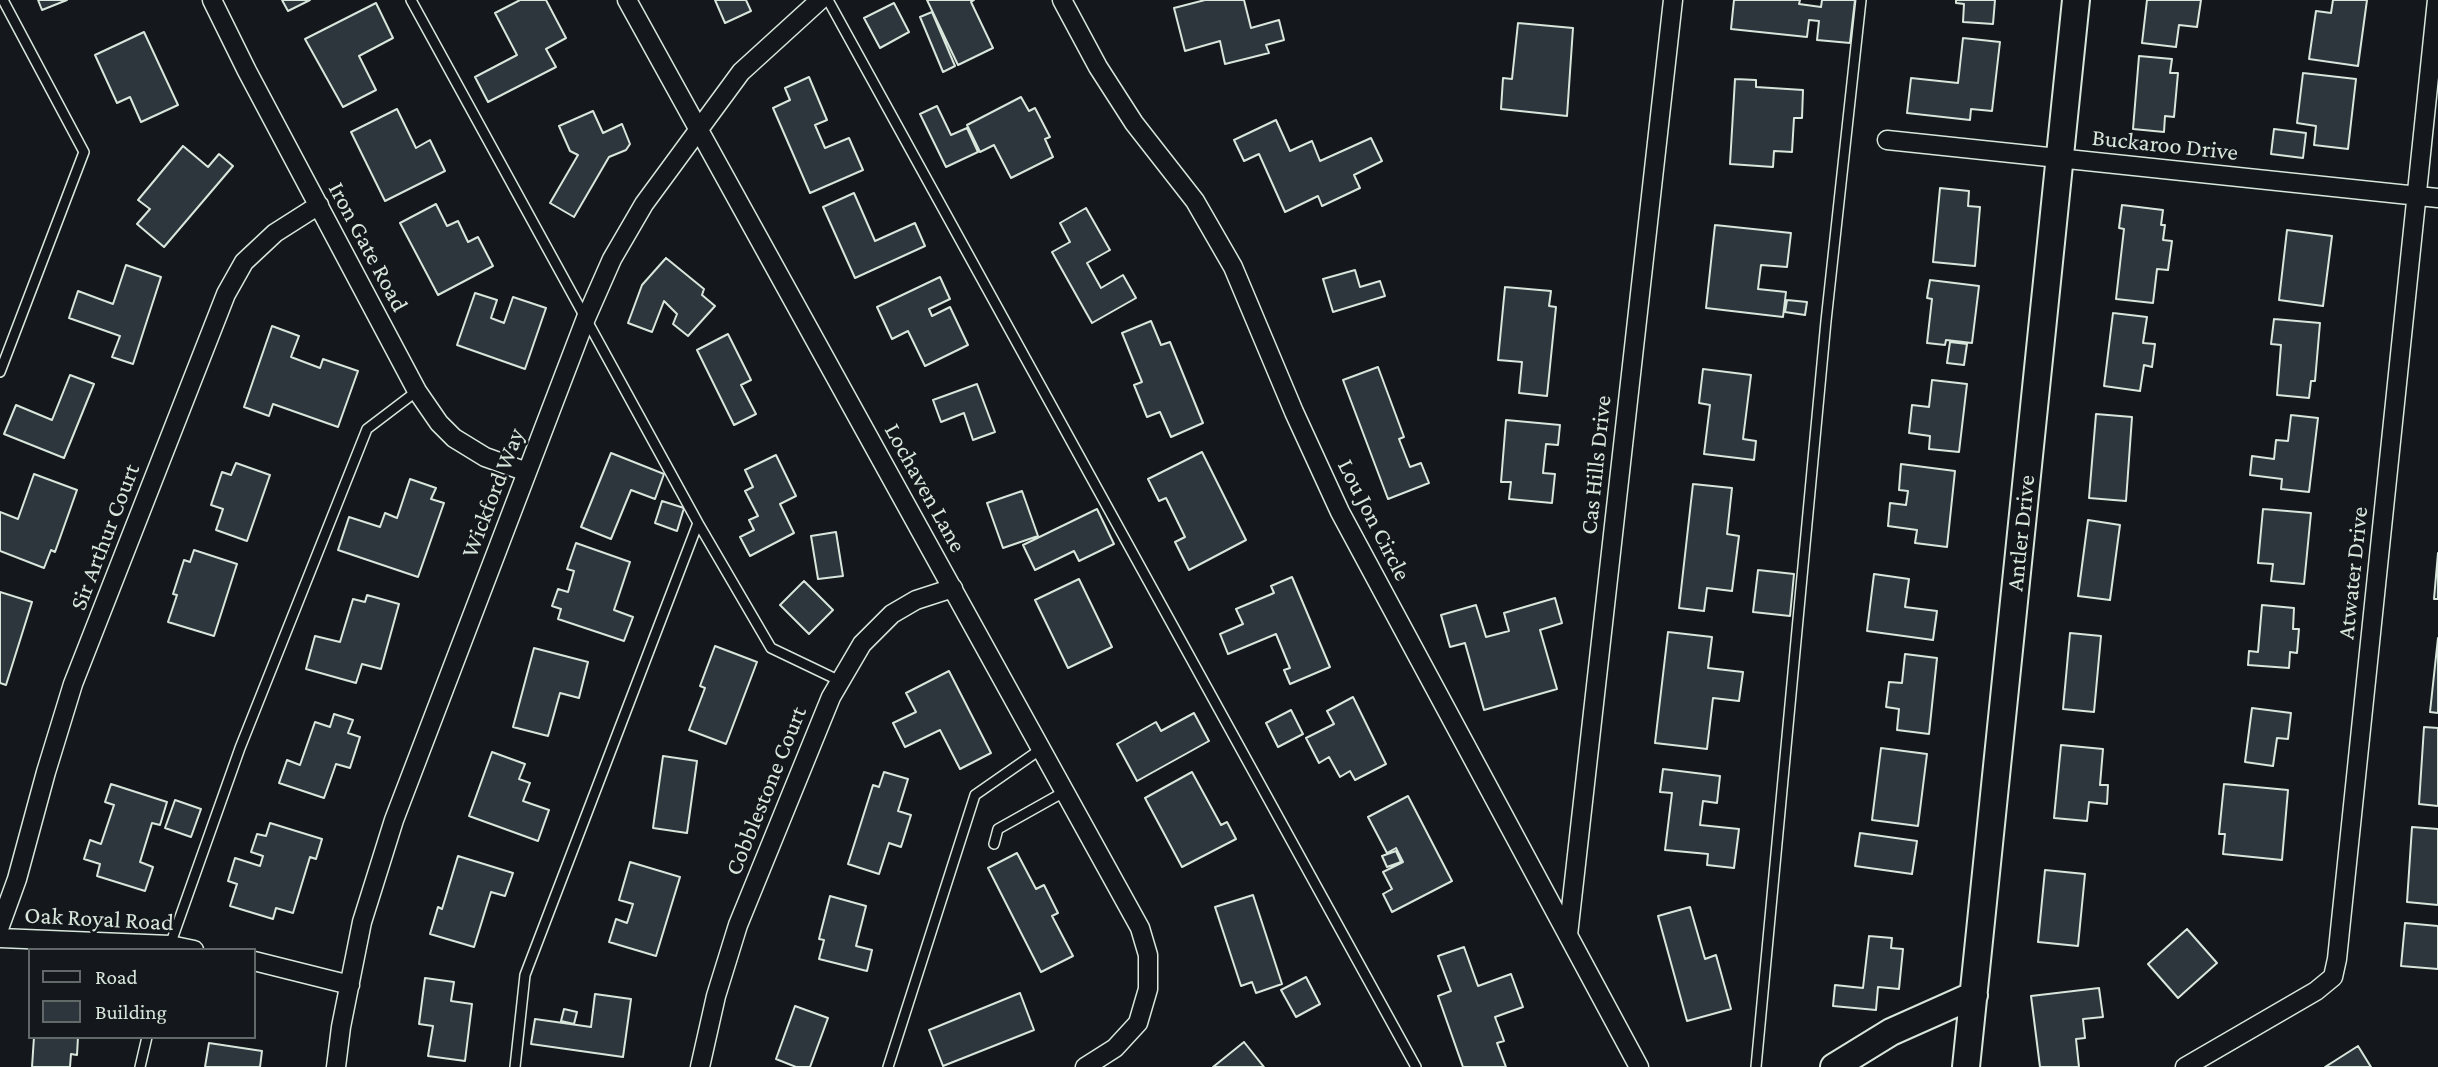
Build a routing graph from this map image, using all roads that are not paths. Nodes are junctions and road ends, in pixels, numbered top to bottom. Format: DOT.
graph roads {
  1 [pos="3,0"];
  2 [pos="212,0"];
  3 [pos="411,0"];
  4 [pos="627,0"];
  5 [pos="820,0"];
  6 [pos="828,0"];
  7 [pos="1062,0"];
  8 [pos="1673,0"];
  9 [pos="1861,0"];
  10 [pos="2076,0"];
  11 [pos="2437,0"];
  12 [pos="699,129"];
  13 [pos="1887,140"];
  14 [pos="2060,158"];
  15 [pos="2417,196"];
  16 [pos="2438,198"];
  17 [pos="318,205"];
  18 [pos="586,318"];
  19 [pos="0,372"];
  20 [pos="417,391"];
  21 [pos="527,472"];
  22 [pos="698,523"];
  23 [pos="953,588"];
  24 [pos="840,681"];
  25 [pos="1041,748"];
  26 [pos="1064,792"];
  27 [pos="994,844"];
  28 [pos="0,926"];
  29 [pos="1568,935"];
  30 [pos="0,939"];
  31 [pos="169,947"];
  32 [pos="256,962"];
  33 [pos="350,985"];
  34 [pos="1973,996"];
  35 [pos="147,1039"];
  36 [pos="140,1067"];
  37 [pos="336,1067"];
  38 [pos="516,1067"];
  39 [pos="700,1067"];
  40 [pos="888,1067"];
  41 [pos="1085,1067"];
  42 [pos="1416,1067"];
  43 [pos="1639,1067"];
  44 [pos="1756,1067"];
  45 [pos="1834,1067"];
  46 [pos="1966,1067"];
  47 [pos="2185,1067"];
  1 -- 19 [label="lane"];
  2 -- 17 [label="street, Iron Gate Road"];
  3 -- 18 [label="lane"];
  4 -- 12 [label="street, Lochaven Lane"];
  5 -- 12 [label="street, Wickford Way"];
  6 -- 42 [label="lane"];
  7 -- 29 [label="street, Lou Jon Circle"];
  8 -- 29 [label="street, Cas Hills Drive"];
  9 -- 44 [label="lane"];
  10 -- 14 [label="street, Antler Drive"];
  11 -- 15 [label="street, Atwater Drive"];
  12 -- 18 [label="street, Wickford Way"];
  12 -- 23 [label="street, Lochaven Lane"];
  13 -- 14 [label="street, Buckaroo Drive"];
  14 -- 15 [label="street, Buckaroo Drive"];
  14 -- 34 [label="street, Antler Drive"];
  15 -- 16 [label="street, Buckaroo Drive"];
  15 -- 47 [label="street, Atwater Drive"];
  17 -- 20 [label="street, Iron Gate Road"];
  17 -- 28 [label="street, Sir Arthur Court"];
  18 -- 21 [label="street, Wickford Way"];
  18 -- 22 [label="lane"];
  20 -- 21 [label="street, Iron Gate Road"];
  20 -- 31 [label="lane"];
  21 -- 33 [label="street, Wickford Way"];
  22 -- 24 [label="lane"];
  22 -- 38 [label="lane"];
  23 -- 24 [label="street, Cobblestone Court"];
  23 -- 25 [label="street, Lochaven Lane"];
  24 -- 39 [label="street, Cobblestone Court"];
  25 -- 26 [label="street, Lochaven Lane"];
  25 -- 40 [label="lane"];
  26 -- 27 [label="lane"];
  26 -- 41 [label="street, Lochaven Lane"];
  29 -- 43 [label="street, Lou Jon Circle"];
  30 -- 31 [label="street, Oak Royal Road"];
  32 -- 33 [label="street"];
  33 -- 37 [label="street, Wickford Way"];
  34 -- 45 [label="street"];
  34 -- 46 [label="street, Antler Drive"];
  35 -- 36 [label="lane"];
}
